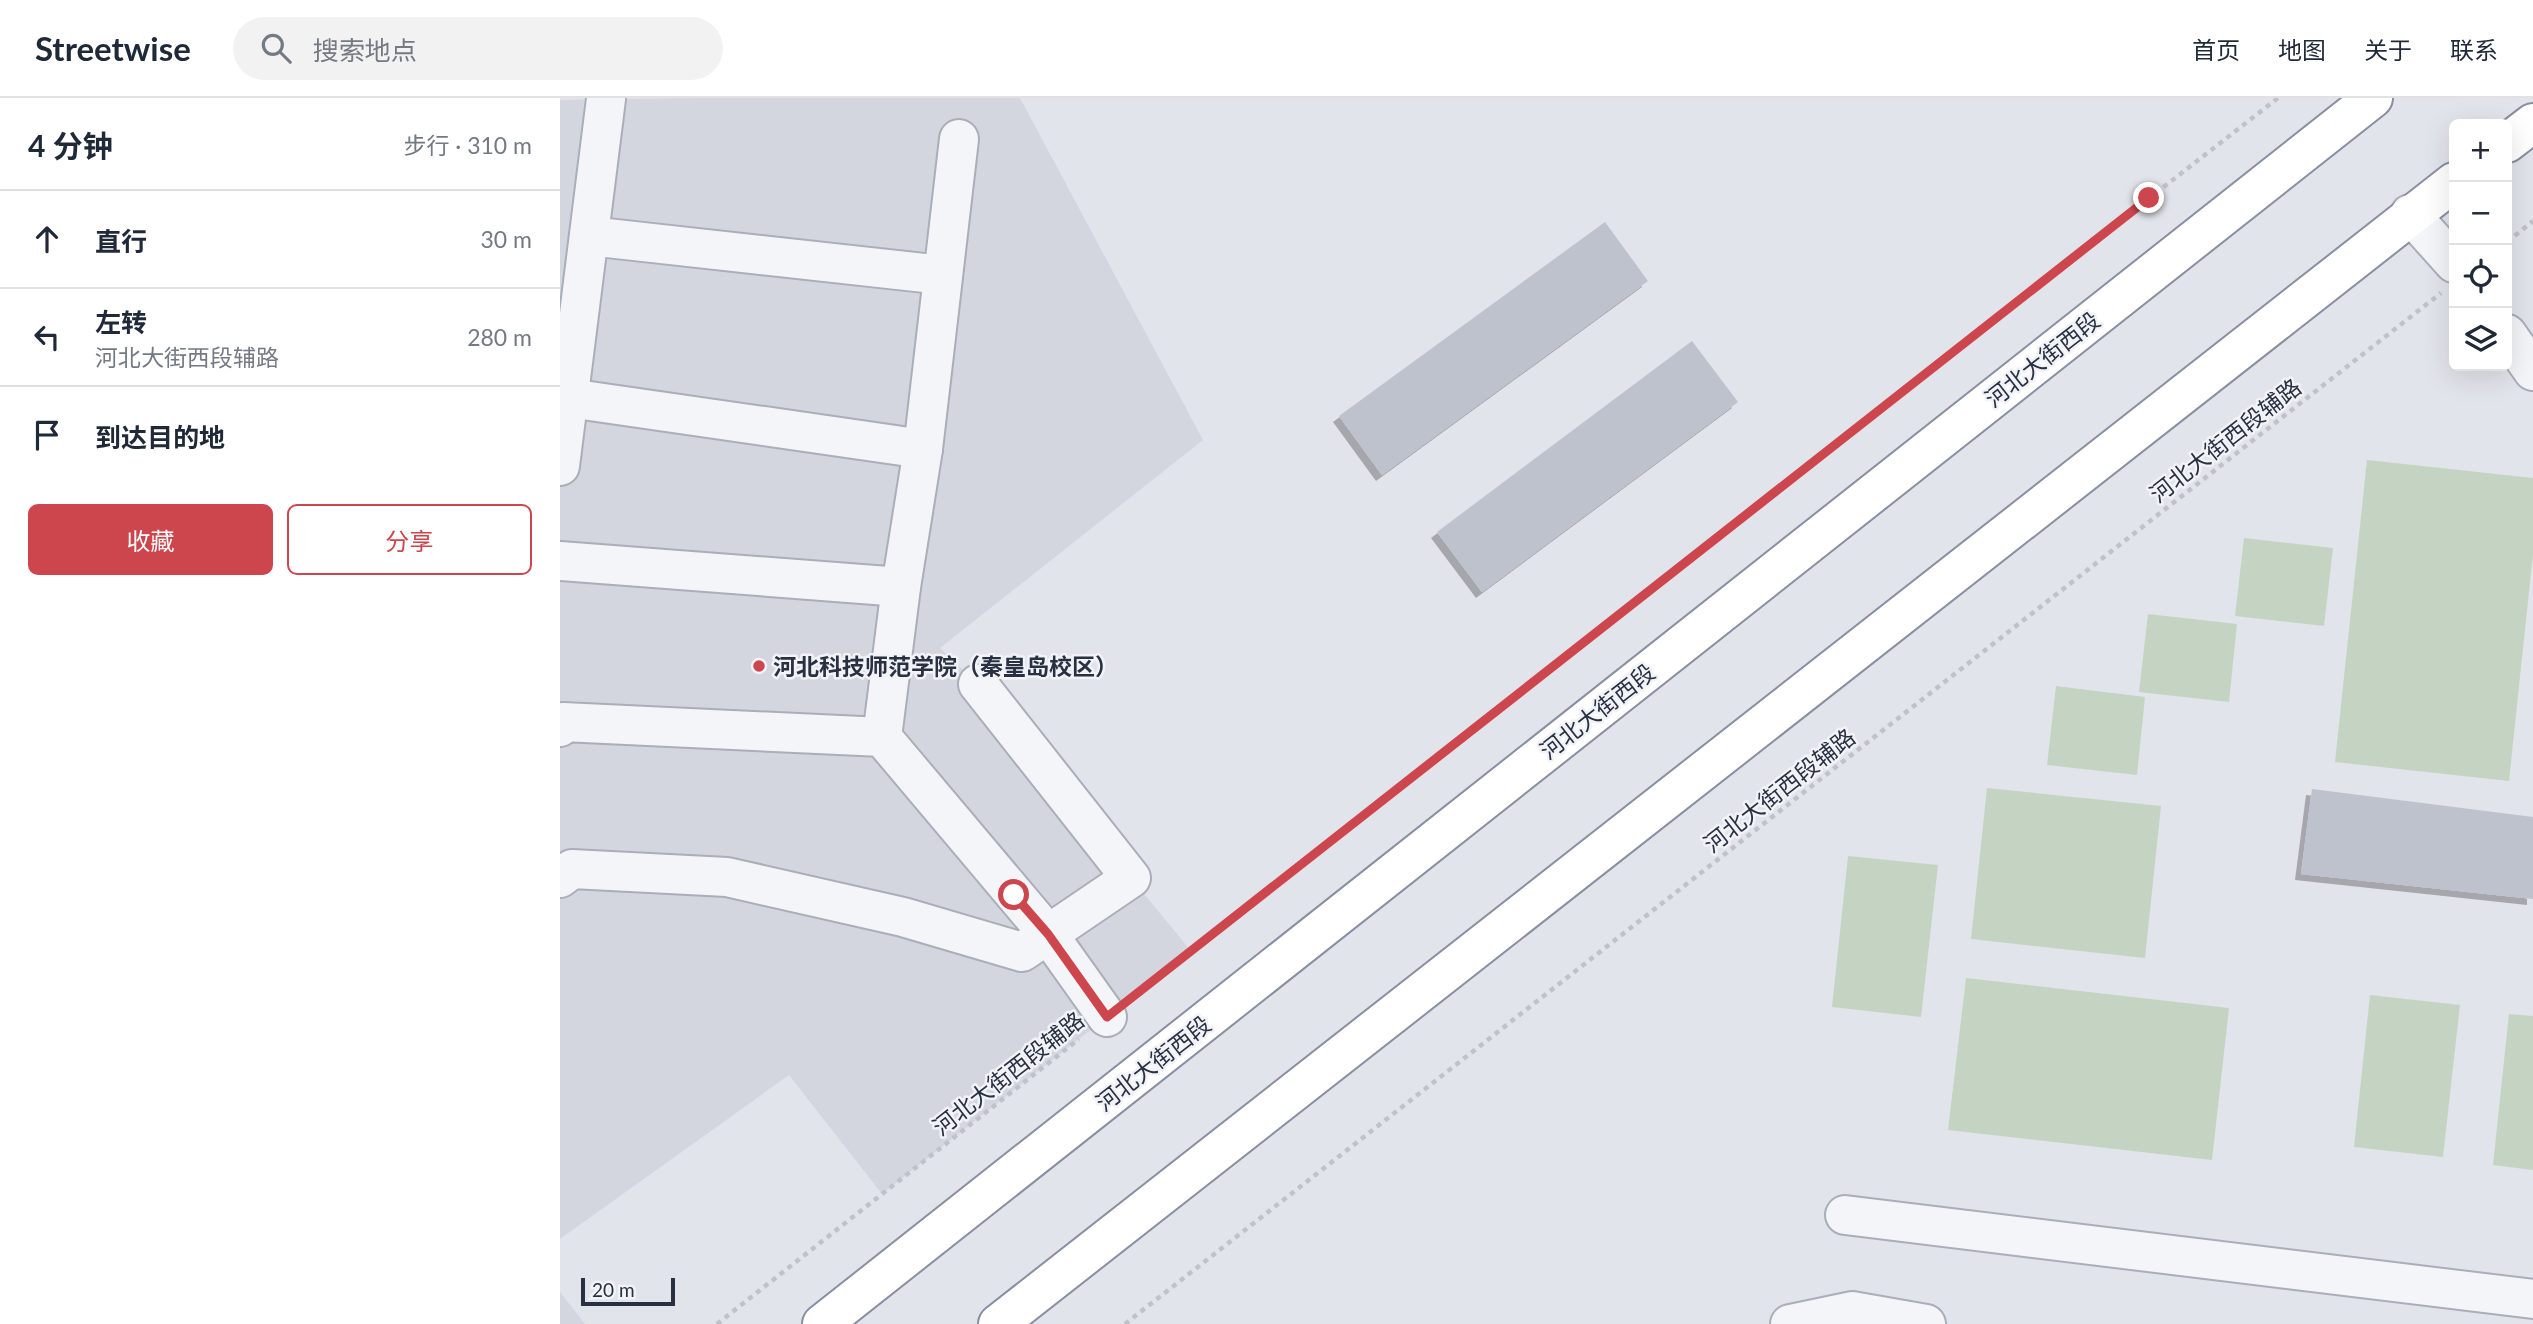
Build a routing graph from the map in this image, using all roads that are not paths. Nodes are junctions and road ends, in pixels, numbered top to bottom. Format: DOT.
graph roads {
  1 [pos="2373,98"];
  2 [pos="606,99"];
  3 [pos="2533,123"];
  4 [pos="959,139"];
  5 [pos="2512,139"];
  6 [pos="2453,182"];
  7 [pos="2410,215"];
  8 [pos="589,236"];
  9 [pos="943,275"];
  10 [pos="2449,277"];
  11 [pos="2512,341"];
  12 [pos="2533,371"];
  13 [pos="569,398"];
  14 [pos="923,449"];
  15 [pos="560,466"];
  16 [pos="560,561"];
  17 [pos="901,587"];
  18 [pos="978,684"];
  19 [pos="560,727"];
  20 [pos="882,737"];
  21 [pos="564,865"];
  22 [pos="1048,934"];
  23 [pos="1107,1017"];
  24 [pos="1845,1215"];
  25 [pos="2533,1299"];
  26 [pos="822,1324"];
  27 [pos="998,1324"];
  28 [pos="1790,1324"];
  29 [pos="1926,1324"];
  1 -- 26 [label="highway, 河北大街西段"];
  2 -- 8 [label="street"];
  3 -- 5 [label="highway"];
  4 -- 9 [label="street"];
  6 -- 7 [label="highway"];
  7 -- 10 [label="street"];
  7 -- 27 [label="highway"];
  8 -- 9 [label="street"];
  8 -- 13 [label="street"];
  9 -- 14 [label="street"];
  11 -- 12 [label="street"];
  13 -- 14 [label="street"];
  13 -- 15 [label="street"];
  14 -- 17 [label="street"];
  16 -- 17 [label="street"];
  17 -- 20 [label="street"];
  18 -- 22 [label="street"];
  19 -- 20 [label="street"];
  20 -- 22 [label="street"];
  21 -- 22 [label="street"];
  22 -- 23 [label="street"];
  24 -- 25 [label="street"];
  28 -- 29 [label="street"];
}
